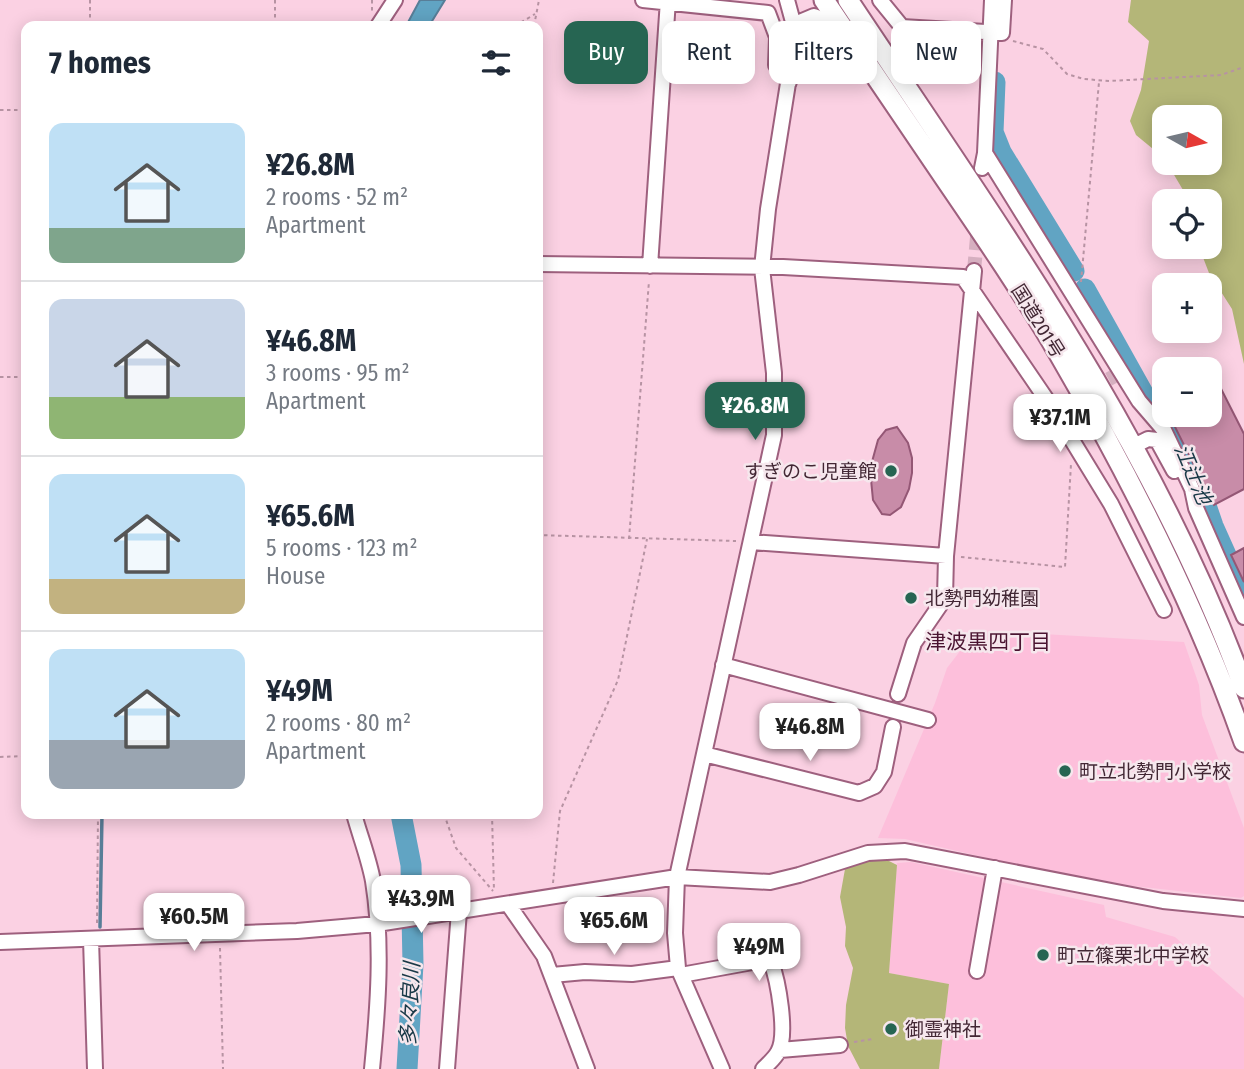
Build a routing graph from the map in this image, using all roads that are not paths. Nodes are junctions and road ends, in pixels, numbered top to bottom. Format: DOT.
graph roads {
  1 [pos="395,0"];
  2 [pos="643,0"];
  3 [pos="787,0"];
  4 [pos="824,0"];
  5 [pos="848,0"];
  6 [pos="880,0"];
  7 [pos="992,0"];
  8 [pos="1004,0"];
  9 [pos="668,1"];
  10 [pos="382,21"];
  11 [pos="771,21"];
  12 [pos="794,21"];
  13 [pos="802,21"];
  14 [pos="826,21"];
  15 [pos="838,21"];
  16 [pos="996,32"];
  17 [pos="877,78"];
  18 [pos="789,84"];
  19 [pos="985,153"];
  20 [pos="982,168"];
  21 [pos="543,264"];
  22 [pos="650,266"];
  23 [pos="762,268"];
  24 [pos="974,271"];
  25 [pos="972,288"];
  26 [pos="1132,447"];
  27 [pos="1196,508"];
  28 [pos="751,542"];
  29 [pos="946,556"];
  30 [pos="1164,610"];
  31 [pos="1244,617"];
  32 [pos="723,665"];
  33 [pos="1244,688"];
  34 [pos="898,694"];
  35 [pos="928,720"];
  36 [pos="893,727"];
  37 [pos="1244,742"];
  38 [pos="704,754"];
  39 [pos="355,819"];
  40 [pos="995,868"];
  41 [pos="677,877"];
  42 [pos="508,904"];
  43 [pos="1244,909"];
  44 [pos="456,912"];
  45 [pos="381,923"];
  46 [pos="94,939"];
  47 [pos="0,942"];
  48 [pos="977,971"];
  49 [pos="680,972"];
  50 [pos="552,975"];
  51 [pos="839,1045"];
  52 [pos="780,1049"];
  53 [pos="95,1069"];
  54 [pos="372,1069"];
  55 [pos="447,1069"];
  56 [pos="587,1069"];
  57 [pos="722,1069"];
  58 [pos="763,1069"];
  1 -- 10 [label="street"];
  2 -- 9 [label="street"];
  3 -- 12 [label="street"];
  4 -- 15 [label="highway, 国道201号"];
  5 -- 26 [label="highway, 国道201号"];
  6 -- 16 [label="street"];
  7 -- 16 [label="street"];
  8 -- 16 [label="street"];
  9 -- 11 [label="street"];
  9 -- 22 [label="street"];
  13 -- 14 [label="street"];
  16 -- 19 [label="street"];
  17 -- 37 [label="highway, 国道201号"];
  18 -- 23 [label="street"];
  19 -- 20 [label="street"];
  19 -- 27 [label="street"];
  21 -- 22 [label="street"];
  22 -- 23 [label="street"];
  23 -- 25 [label="street"];
  23 -- 28 [label="street"];
  24 -- 25 [label="street"];
  25 -- 29 [label="street"];
  25 -- 30 [label="street"];
  26 -- 27 [label="street"];
  26 -- 33 [label="highway, 国道201号"];
  27 -- 31 [label="street"];
  28 -- 29 [label="street"];
  28 -- 32 [label="street"];
  29 -- 34 [label="street"];
  32 -- 35 [label="street"];
  32 -- 38 [label="street"];
  36 -- 38 [label="street"];
  38 -- 41 [label="street"];
  39 -- 45 [label="street"];
  40 -- 41 [label="street"];
  40 -- 43 [label="street"];
  40 -- 48 [label="street"];
  41 -- 42 [label="street"];
  41 -- 49 [label="street"];
  42 -- 44 [label="street"];
  42 -- 50 [label="street"];
  44 -- 45 [label="street"];
  44 -- 55 [label="street"];
  45 -- 46 [label="street"];
  45 -- 54 [label="street"];
  46 -- 47 [label="street"];
  46 -- 53 [label="street"];
  49 -- 50 [label="street"];
  49 -- 52 [label="street"];
  49 -- 57 [label="street"];
  50 -- 56 [label="street"];
  51 -- 52 [label="street"];
  52 -- 58 [label="street"];
}
